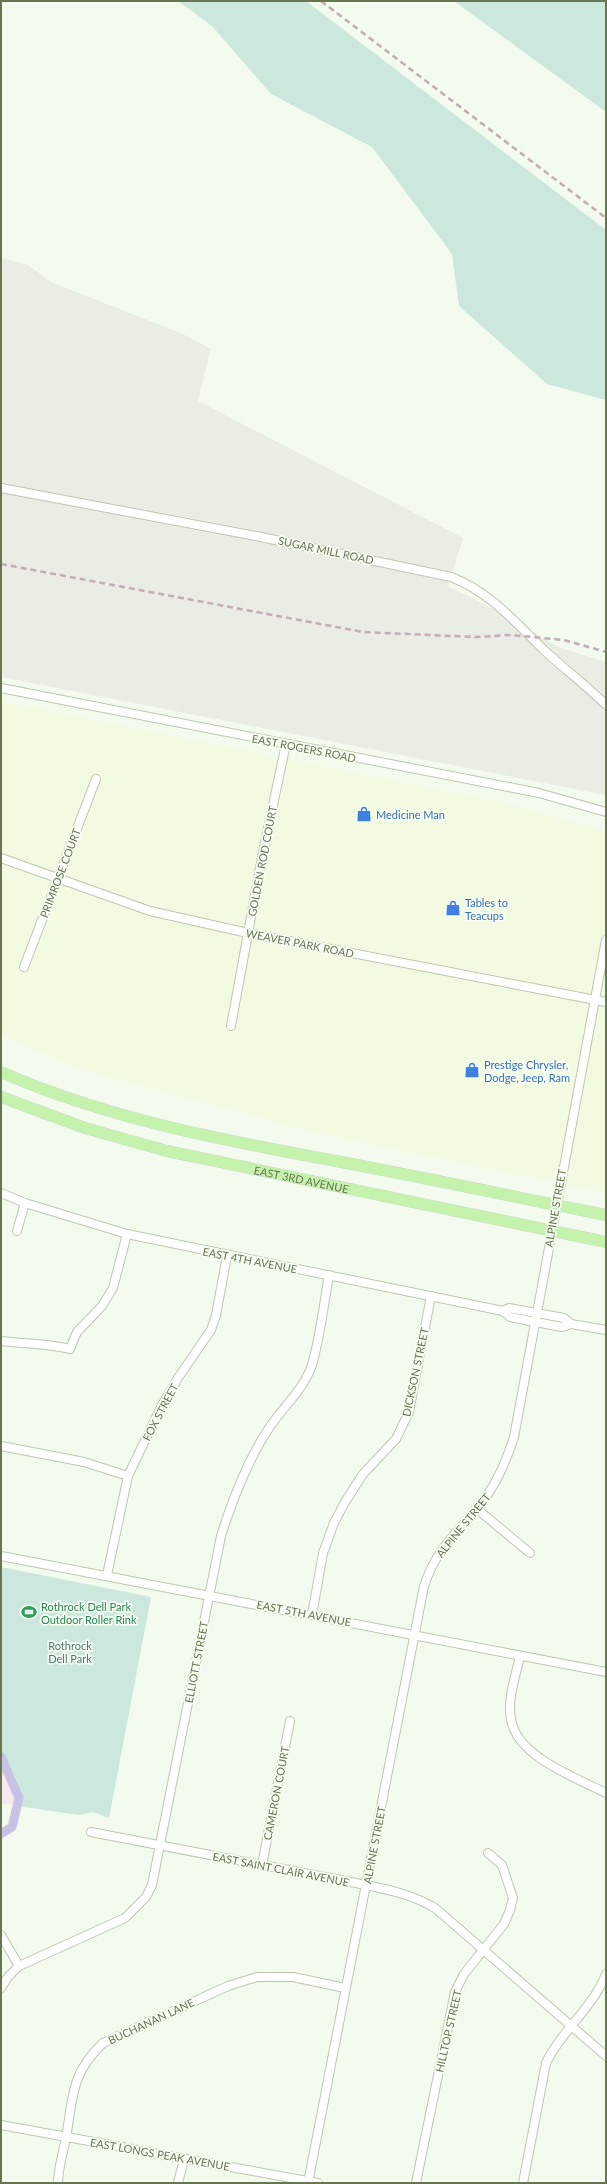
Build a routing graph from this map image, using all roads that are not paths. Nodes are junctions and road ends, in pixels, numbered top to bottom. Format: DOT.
graph roads {
  1 [pos="1,488"];
  2 [pos="1,688"];
  3 [pos="606,705"];
  4 [pos="286,744"];
  5 [pos="96,779"];
  6 [pos="606,812"];
  7 [pos="1,858"];
  8 [pos="57,879"];
  9 [pos="248,933"];
  10 [pos="606,940"];
  11 [pos="24,967"];
  12 [pos="595,1000"];
  13 [pos="606,1002"];
  14 [pos="231,1026"];
  15 [pos="1,1072"];
  16 [pos="1,1097"];
  17 [pos="1,1193"];
  18 [pos="25,1203"];
  19 [pos="556,1204"];
  20 [pos="606,1215"];
  21 [pos="17,1231"];
  22 [pos="551,1232"];
  23 [pos="126,1234"];
  24 [pos="606,1242"];
  25 [pos="227,1256"];
  26 [pos="329,1275"];
  27 [pos="430,1296"];
  28 [pos="503,1311"];
  29 [pos="537,1313"];
  30 [pos="535,1322"];
  31 [pos="570,1324"];
  32 [pos="606,1330"];
  33 [pos="1,1341"];
  34 [pos="1,1446"];
  35 [pos="128,1476"];
  36 [pos="477,1509"];
  37 [pos="530,1553"];
  38 [pos="1,1556"];
  39 [pos="107,1575"];
  40 [pos="209,1595"];
  41 [pos="312,1615"];
  42 [pos="415,1635"];
  43 [pos="520,1656"];
  44 [pos="606,1672"];
  45 [pos="290,1721"];
  46 [pos="606,1793"];
  47 [pos="91,1832"];
  48 [pos="160,1845"];
  49 [pos="488,1853"];
  50 [pos="262,1866"];
  51 [pos="366,1885"];
  52 [pos="1,1935"];
  53 [pos="484,1949"];
  54 [pos="19,1966"];
  55 [pos="606,1974"];
  56 [pos="1,1988"];
  57 [pos="345,1988"];
  58 [pos="571,2026"];
  59 [pos="606,2056"];
  60 [pos="1,2125"];
  61 [pos="66,2137"];
  62 [pos="184,2158"];
  63 [pos="308,2182"];
  64 [pos="58,2183"];
  65 [pos="178,2183"];
  66 [pos="318,2183"];
  67 [pos="416,2183"];
  68 [pos="523,2183"];
  1 -- 3 [label="street, SUGAR MILL ROAD"];
  2 -- 4 [label="street, EAST ROGERS ROAD"];
  4 -- 6 [label="street, EAST ROGERS ROAD"];
  4 -- 9 [label="street, GOLDEN ROD COURT"];
  5 -- 8 [label="street, PRIMROSE COURT"];
  7 -- 8 [label="street, WEAVER PARK ROAD"];
  8 -- 9 [label="street, WEAVER PARK ROAD"];
  8 -- 11 [label="street, PRIMROSE COURT"];
  9 -- 12 [label="street, WEAVER PARK ROAD"];
  9 -- 14 [label="street, GOLDEN ROD COURT"];
  10 -- 12 [label="street, ALPINE STREET"];
  12 -- 13 [label="street, WEAVER PARK ROAD"];
  12 -- 19 [label="street, ALPINE STREET"];
  15 -- 19 [label="main road"];
  16 -- 22 [label="main road, EAST 3RD AVENUE"];
  17 -- 18 [label="street, EAST 4TH AVENUE"];
  18 -- 21 [label="street"];
  18 -- 23 [label="street, EAST 4TH AVENUE"];
  19 -- 20 [label="main road"];
  19 -- 22 [label="street, ALPINE STREET"];
  22 -- 24 [label="main road, EAST 3RD AVENUE"];
  22 -- 29 [label="street, ALPINE STREET"];
  23 -- 25 [label="street, EAST 4TH AVENUE"];
  23 -- 33 [label="street"];
  25 -- 26 [label="street, EAST 4TH AVENUE"];
  25 -- 35 [label="street, FOX STREET"];
  26 -- 27 [label="street, EAST 4TH AVENUE"];
  26 -- 40 [label="street, ELLIOTT STREET"];
  27 -- 28 [label="street, EAST 4TH AVENUE"];
  27 -- 41 [label="street, DICKSON STREET"];
  28 -- 29 [label="street, EAST 4TH AVENUE"];
  28 -- 30 [label="street, EAST 4TH AVENUE"];
  29 -- 30 [label="street, ALPINE STREET"];
  29 -- 31 [label="street, EAST 4TH AVENUE"];
  30 -- 31 [label="street, EAST 4TH AVENUE"];
  30 -- 36 [label="street, ALPINE STREET"];
  31 -- 32 [label="street, EAST 4TH AVENUE"];
  34 -- 35 [label="street"];
  35 -- 39 [label="street, FOX STREET"];
  36 -- 37 [label="street"];
  36 -- 42 [label="street, ALPINE STREET"];
  38 -- 39 [label="street, EAST 5TH AVENUE"];
  39 -- 40 [label="street, EAST 5TH AVENUE"];
  40 -- 41 [label="street, EAST 5TH AVENUE"];
  40 -- 48 [label="street, ELLIOTT STREET"];
  41 -- 42 [label="street, EAST 5TH AVENUE"];
  42 -- 43 [label="street, EAST 5TH AVENUE"];
  42 -- 51 [label="street, ALPINE STREET"];
  43 -- 44 [label="street, EAST 5TH AVENUE"];
  43 -- 46 [label="street"];
  45 -- 50 [label="street, CAMERON COURT"];
  47 -- 48 [label="street, EAST SAINT CLAIR AVENUE"];
  48 -- 50 [label="street, EAST SAINT CLAIR AVENUE"];
  48 -- 54 [label="street, ELLIOTT STREET"];
  49 -- 53 [label="street, HILLTOP STREET"];
  50 -- 51 [label="street, EAST SAINT CLAIR AVENUE"];
  51 -- 53 [label="street, EAST SAINT CLAIR AVENUE"];
  51 -- 57 [label="street, ALPINE STREET"];
  52 -- 54 [label="street"];
  53 -- 58 [label="street, EAST SAINT CLAIR AVENUE"];
  53 -- 67 [label="street, HILLTOP STREET"];
  54 -- 56 [label="street, ELLIOTT STREET"];
  55 -- 58 [label="street"];
  57 -- 61 [label="street, BUCHANAN LANE"];
  57 -- 63 [label="street, ALPINE STREET"];
  58 -- 59 [label="street, EAST SAINT CLAIR AVENUE"];
  58 -- 68 [label="street"];
  60 -- 61 [label="street, EAST LONGS PEAK AVENUE"];
  61 -- 62 [label="street, EAST LONGS PEAK AVENUE"];
  61 -- 64 [label="street, BUCHANAN LANE"];
  62 -- 63 [label="street, EAST LONGS PEAK AVENUE"];
  62 -- 65 [label="street"];
  63 -- 66 [label="street, EAST LONGS PEAK AVENUE"];
}
